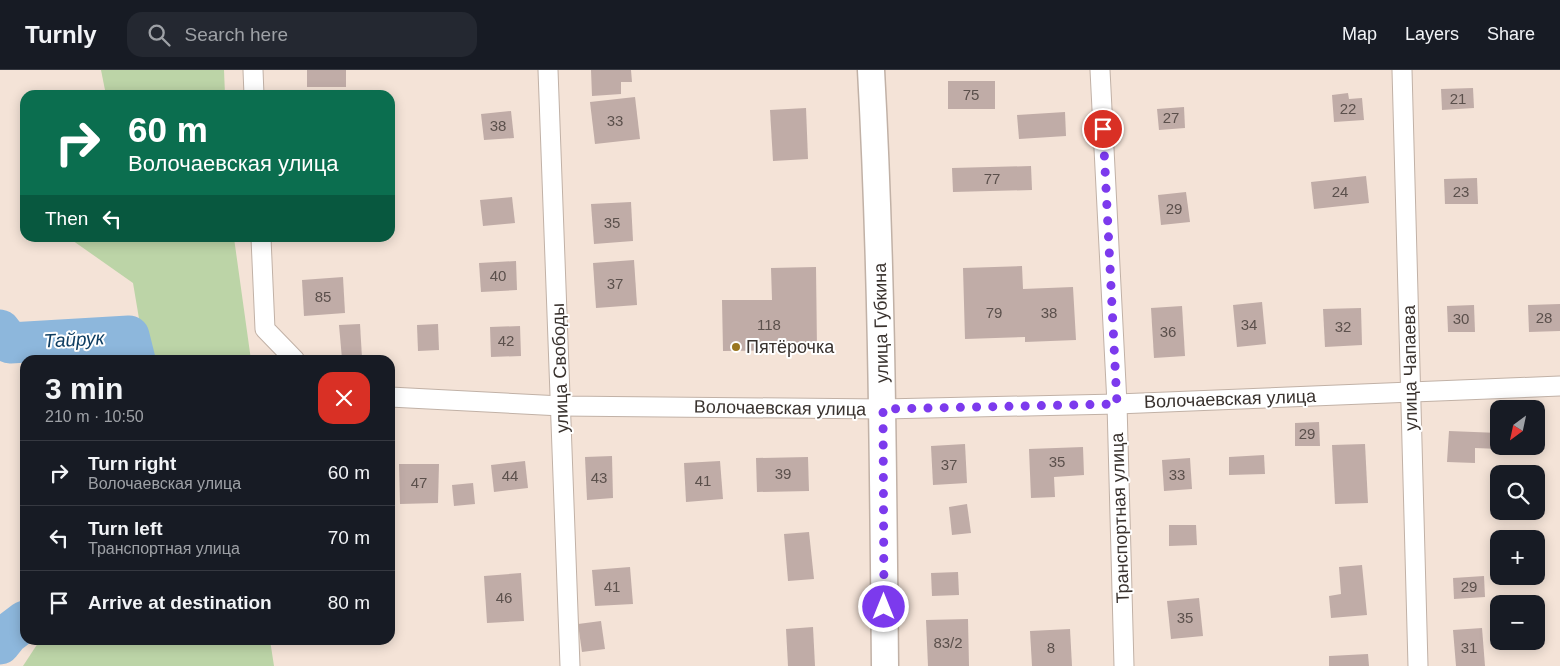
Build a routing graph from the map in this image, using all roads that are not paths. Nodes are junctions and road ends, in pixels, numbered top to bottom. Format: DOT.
graph roads {
  1 [pos="253,70"];
  2 [pos="548,70"];
  3 [pos="871,70"];
  4 [pos="1100,70"];
  5 [pos="1402,70"];
  6 [pos="254,90"];
  7 [pos="261,242"];
  8 [pos="290,355"];
  9 [pos="1560,386"];
  10 [pos="1410,391"];
  11 [pos="395,397"];
  12 [pos="1117,404"];
  13 [pos="561,406"];
  14 [pos="883,409"];
  15 [pos="570,666"];
  16 [pos="885,666"];
  17 [pos="1124,666"];
  18 [pos="1418,666"];
  1 -- 6 [label="street"];
  2 -- 13 [label="street, улица Свободы"];
  3 -- 14 [label="main road, улица Губкина"];
  4 -- 12 [label="street, Транспортная улица"];
  5 -- 10 [label="street, улица Чапаева"];
  7 -- 8 [label="street"];
  9 -- 10 [label="street, Волочаевская улица"];
  10 -- 12 [label="street, Волочаевская улица"];
  10 -- 18 [label="street, улица Чапаева"];
  11 -- 13 [label="street, Волочаевская улица"];
  12 -- 14 [label="street, Волочаевская улица"];
  12 -- 17 [label="street, Транспортная улица"];
  13 -- 14 [label="street, Волочаевская улица"];
  13 -- 15 [label="street, улица Свободы"];
  14 -- 16 [label="main road, улица Губкина"];
}
